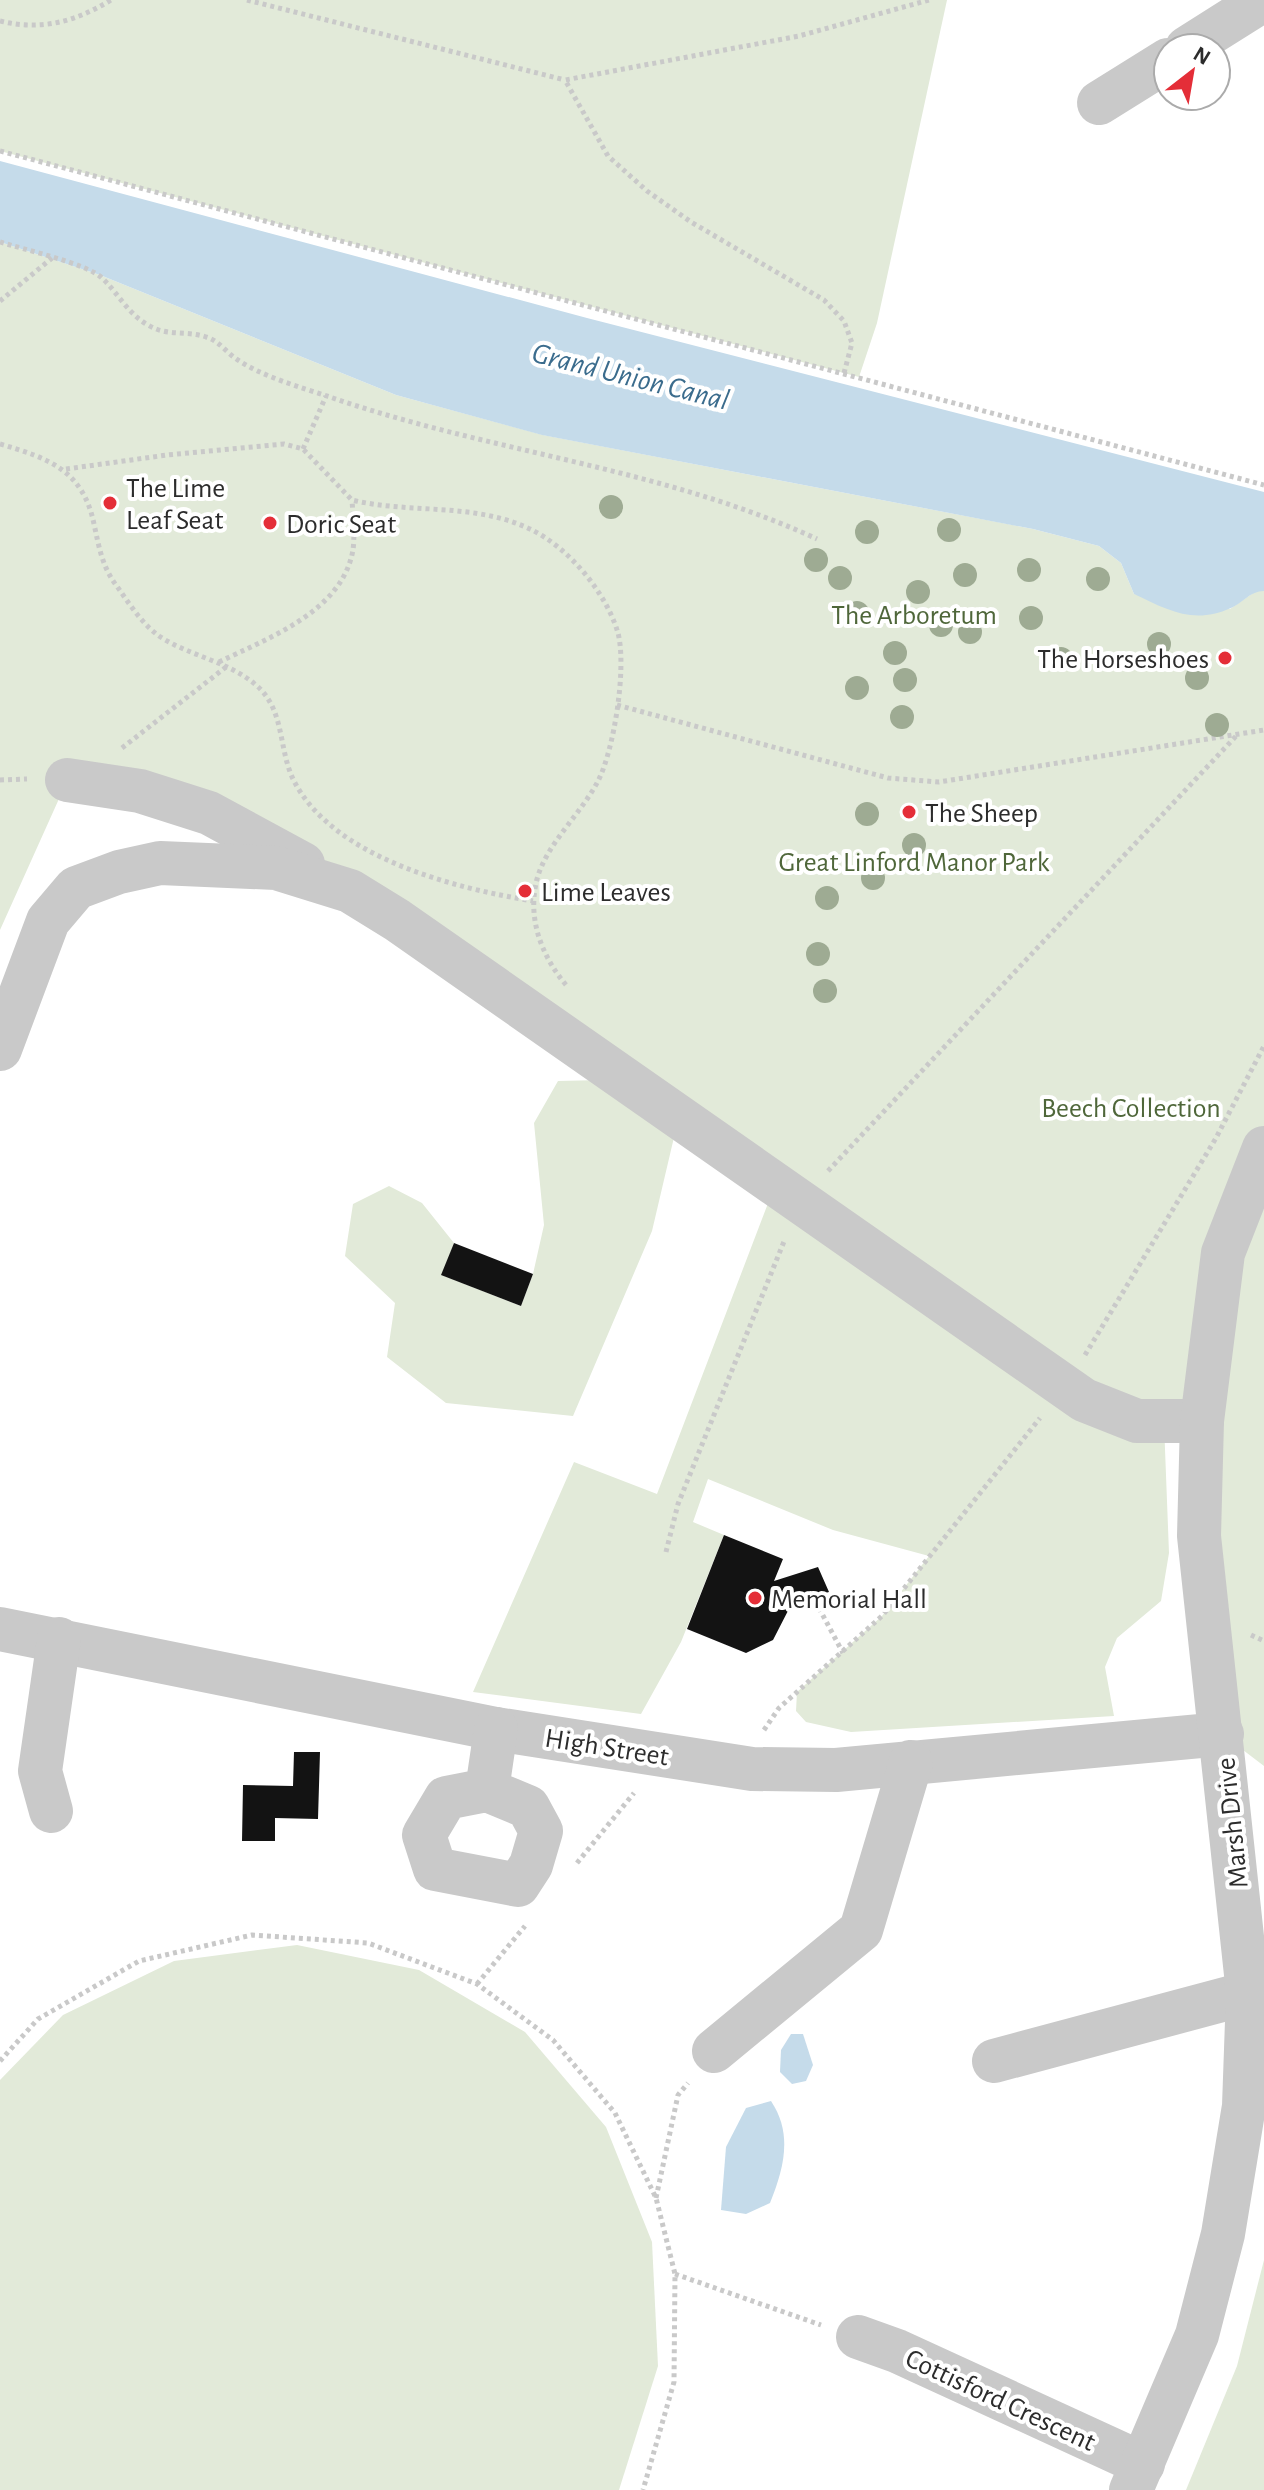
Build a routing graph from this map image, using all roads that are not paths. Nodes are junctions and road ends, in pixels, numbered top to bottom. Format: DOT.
graph roads {
  1 [pos="1263,0"];
  2 [pos="1212,32"];
  3 [pos="1152,70"];
  4 [pos="1099,103"];
  5 [pos="72,782"];
  6 [pos="350,891"];
  7 [pos="0,1049"];
  8 [pos="1264,1148"];
  9 [pos="1202,1421"];
  10 [pos="0,1629"];
  11 [pos="59,1639"];
  12 [pos="496,1729"];
  13 [pos="1222,1734"];
  14 [pos="911,1762"];
  15 [pos="487,1790"];
  16 [pos="51,1811"];
  17 [pos="1248,1993"];
  18 [pos="714,2051"];
  19 [pos="994,2061"];
  20 [pos="858,2337"];
  21 [pos="1137,2477"];
  1 -- 2 [label="street"];
  3 -- 4 [label="street"];
  5 -- 6 [label="street"];
  6 -- 7 [label="street"];
  6 -- 9 [label="street"];
  8 -- 9 [label="street, Marsh Drive"];
  9 -- 13 [label="street, Marsh Drive"];
  10 -- 11 [label="street, High Street"];
  11 -- 12 [label="street, High Street"];
  11 -- 16 [label="street"];
  12 -- 14 [label="street, High Street"];
  12 -- 15 [label="street"];
  13 -- 14 [label="street, High Street"];
  13 -- 17 [label="street, Marsh Drive"];
  14 -- 18 [label="street"];
  17 -- 19 [label="street"];
  17 -- 21 [label="street, Marsh Drive"];
  20 -- 21 [label="street, Cottisford Crescent"];
}
